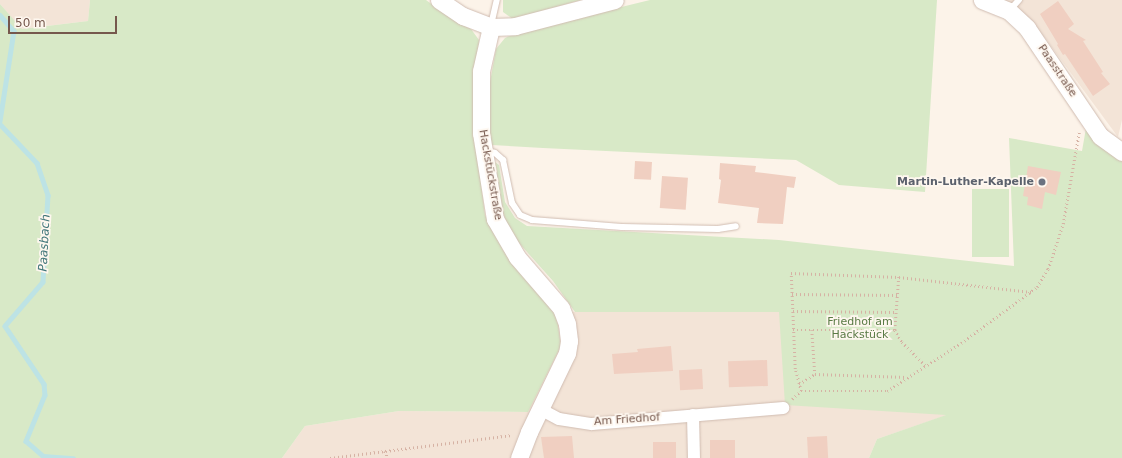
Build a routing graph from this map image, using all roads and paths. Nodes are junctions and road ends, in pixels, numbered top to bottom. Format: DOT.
graph roads {
  1 [pos="439,0"];
  2 [pos="497,0"];
  3 [pos="615,0"];
  4 [pos="982,0"];
  5 [pos="1014,5"];
  6 [pos="491,27"];
  7 [pos="1082,109"];
  8 [pos="484,150"];
  9 [pos="1122,152"];
  10 [pos="736,226"];
  11 [pos="899,278"];
  12 [pos="1031,292"];
  13 [pos="792,294"];
  14 [pos="899,295"];
  15 [pos="793,311"];
  16 [pos="896,312"];
  17 [pos="793,330"];
  18 [pos="812,330"];
  19 [pos="895,330"];
  20 [pos="926,366"];
  21 [pos="815,374"];
  22 [pos="908,377"];
  23 [pos="799,384"];
  24 [pos="801,391"];
  25 [pos="783,408"];
  26 [pos="540,409"];
  27 [pos="693,416"];
  28 [pos="529,432"];
  29 [pos="385,451"];
  30 [pos="330,458"];
  31 [pos="388,458"];
  32 [pos="519,458"];
  33 [pos="694,458"];
  1 -- 6 [label="street"];
  2 -- 6 [label="lane"];
  3 -- 6 [label="street"];
  4 -- 5 [label="street, Paasstraße"];
  5 -- 7 [label="street, Paasstraße"];
  6 -- 8 [label="street, Hackstückstraße"];
  7 -- 9 [label="street, Paasstraße"];
  7 -- 12 [label="path"];
  8 -- 10 [label="lane"];
  8 -- 26 [label="street, Hackstückstraße"];
  11 -- 12 [label="path"];
  11 -- 13 [label="path"];
  11 -- 14 [label="path"];
  12 -- 20 [label="path"];
  13 -- 14 [label="path"];
  13 -- 15 [label="path"];
  14 -- 16 [label="path"];
  15 -- 16 [label="path"];
  15 -- 17 [label="path"];
  16 -- 19 [label="path"];
  17 -- 18 [label="path"];
  17 -- 23 [label="path"];
  18 -- 19 [label="path"];
  18 -- 21 [label="path"];
  19 -- 20 [label="path"];
  20 -- 22 [label="path"];
  21 -- 22 [label="path"];
  21 -- 23 [label="path"];
  22 -- 24 [label="path"];
  23 -- 24 [label="path"];
  24 -- 25 [label="path"];
  25 -- 27 [label="street, Am Friedhof"];
  26 -- 27 [label="street, Am Friedhof"];
  26 -- 28 [label="street, Hackstückstraße"];
  27 -- 33 [label="street"];
  28 -- 29 [label="path"];
  28 -- 32 [label="street, Hackstückstraße"];
  29 -- 30 [label="path"];
  29 -- 31 [label="path"];
}
